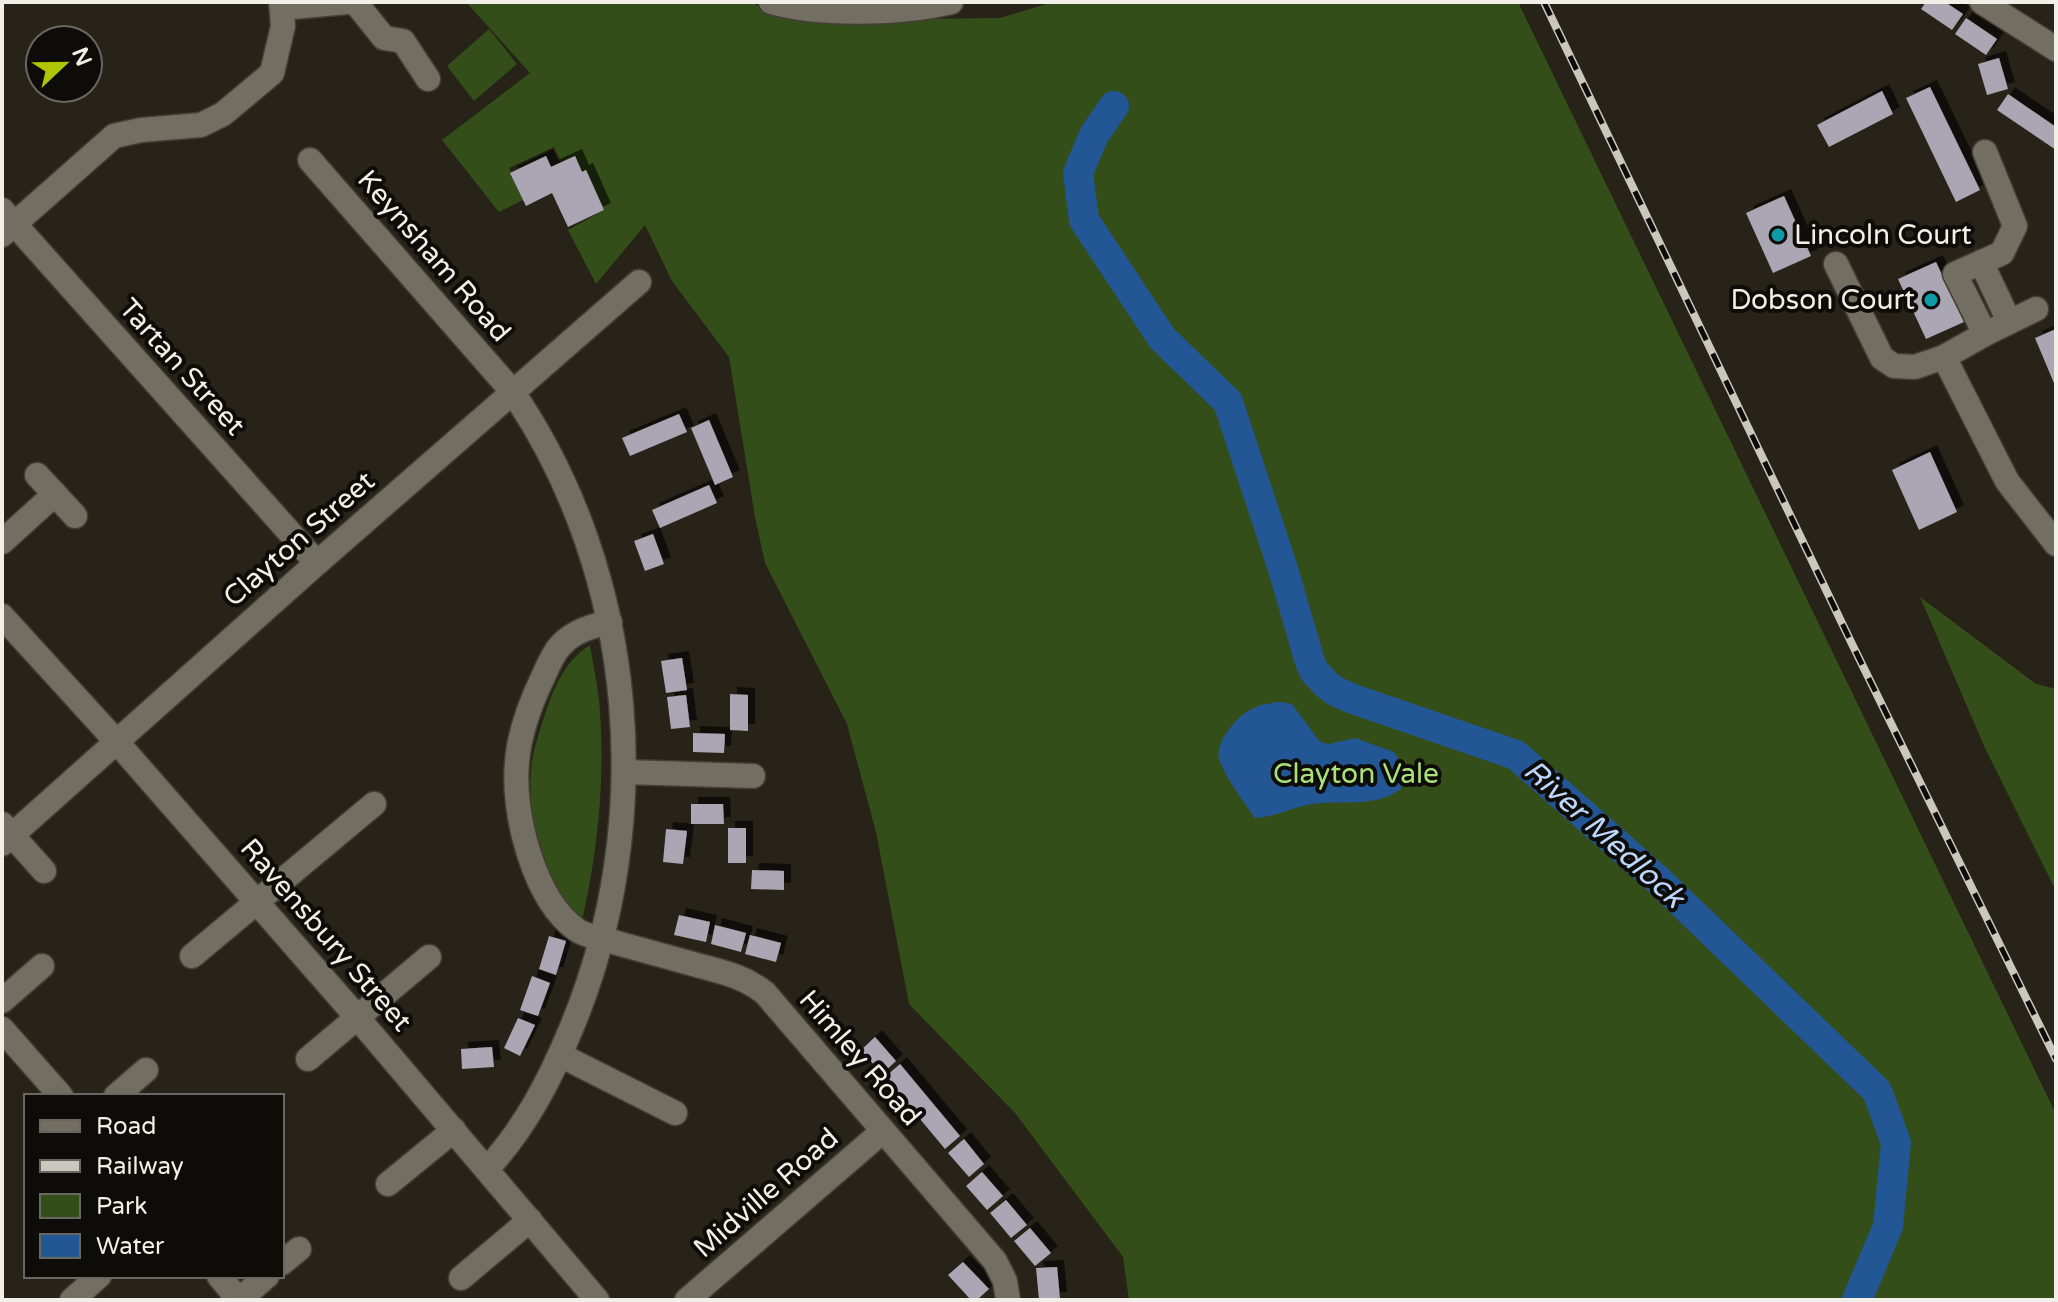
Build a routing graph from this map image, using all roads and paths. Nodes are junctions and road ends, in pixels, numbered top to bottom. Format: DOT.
graph roads {
  1 [pos="347,2"];
  2 [pos="355,2"];
  3 [pos="771,2"];
  4 [pos="951,2"];
  5 [pos="1982,2"];
  6 [pos="281,5"];
  7 [pos="2056,49"];
  8 [pos="428,79"];
  9 [pos="1985,152"];
  10 [pos="310,160"];
  11 [pos="6,223"];
  12 [pos="1981,262"];
  13 [pos="1836,264"];
  14 [pos="639,282"];
  15 [pos="2036,309"];
  16 [pos="2009,321"];
  17 [pos="1985,334"];
  18 [pos="1944,357"];
  19 [pos="512,391"];
  20 [pos="37,475"];
  21 [pos="55,494"];
  22 [pos="75,516"];
  23 [pos="2,542"];
  24 [pos="2056,544"];
  25 [pos="317,563"];
  26 [pos="2,616"];
  27 [pos="610,622"];
  28 [pos="116,741"];
  29 [pos="625,772"];
  30 [pos="753,776"];
  31 [pos="374,804"];
  32 [pos="5,834"];
  33 [pos="44,871"];
  34 [pos="258,903"];
  35 [pos="603,939"];
  36 [pos="192,956"];
  37 [pos="429,957"];
  38 [pos="42,966"];
  39 [pos="2,1001"];
  40 [pos="357,1017"];
  41 [pos="2,1029"];
  42 [pos="560,1055"];
  43 [pos="308,1059"];
  44 [pos="146,1070"];
  45 [pos="59,1094"];
  46 [pos="118,1094"];
  47 [pos="675,1113"];
  48 [pos="454,1130"];
  49 [pos="883,1131"];
  50 [pos="487,1169"];
  51 [pos="388,1184"];
  52 [pos="530,1220"];
  53 [pos="97,1278"];
  54 [pos="221,1278"];
  55 [pos="265,1278"];
  56 [pos="461,1278"];
  57 [pos="72,1300"];
  58 [pos="239,1300"];
  59 [pos="597,1300"];
  60 [pos="687,1300"];
  61 [pos="1008,1300"];
  1 -- 6 [label="street"];
  2 -- 8 [label="street"];
  3 -- 4 [label="street"];
  5 -- 7 [label="street"];
  6 -- 11 [label="street"];
  9 -- 12 [label="street"];
  10 -- 19 [label="street, Keynsham Road"];
  11 -- 25 [label="street, Tartan Street"];
  12 -- 16 [label="street"];
  12 -- 17 [label="street"];
  13 -- 18 [label="street"];
  14 -- 19 [label="street, Clayton Street"];
  15 -- 16 [label="street"];
  16 -- 17 [label="street"];
  17 -- 18 [label="street"];
  18 -- 24 [label="street"];
  19 -- 25 [label="street, Clayton Street"];
  19 -- 27 [label="street, Keynsham Road"];
  20 -- 21 [label="street"];
  21 -- 22 [label="street"];
  21 -- 23 [label="street"];
  25 -- 28 [label="street, Clayton Street"];
  26 -- 28 [label="street, Ravensbury Street"];
  27 -- 29 [label="street, Keynsham Road"];
  27 -- 35 [label="street, Himley Road"];
  28 -- 32 [label="street, Clayton Street"];
  28 -- 34 [label="street, Ravensbury Street"];
  29 -- 30 [label="street"];
  29 -- 35 [label="street, Keynsham Road"];
  31 -- 34 [label="street"];
  32 -- 33 [label="street"];
  34 -- 36 [label="street"];
  34 -- 40 [label="street, Ravensbury Street"];
  35 -- 42 [label="street, Keynsham Road"];
  35 -- 49 [label="street, Himley Road"];
  37 -- 40 [label="street"];
  38 -- 39 [label="street"];
  40 -- 43 [label="street"];
  40 -- 48 [label="street, Ravensbury Street"];
  41 -- 45 [label="street"];
  42 -- 47 [label="street"];
  42 -- 50 [label="street, Keynsham Road"];
  44 -- 46 [label="street"];
  48 -- 50 [label="street, Ravensbury Street"];
  48 -- 51 [label="street"];
  49 -- 60 [label="street, Midville Road"];
  49 -- 61 [label="street, Himley Road"];
  50 -- 52 [label="street, Ravensbury Street"];
  52 -- 56 [label="street"];
  52 -- 59 [label="street, Ravensbury Street"];
  53 -- 57 [label="street"];
  54 -- 58 [label="street"];
  55 -- 58 [label="street"];
}
